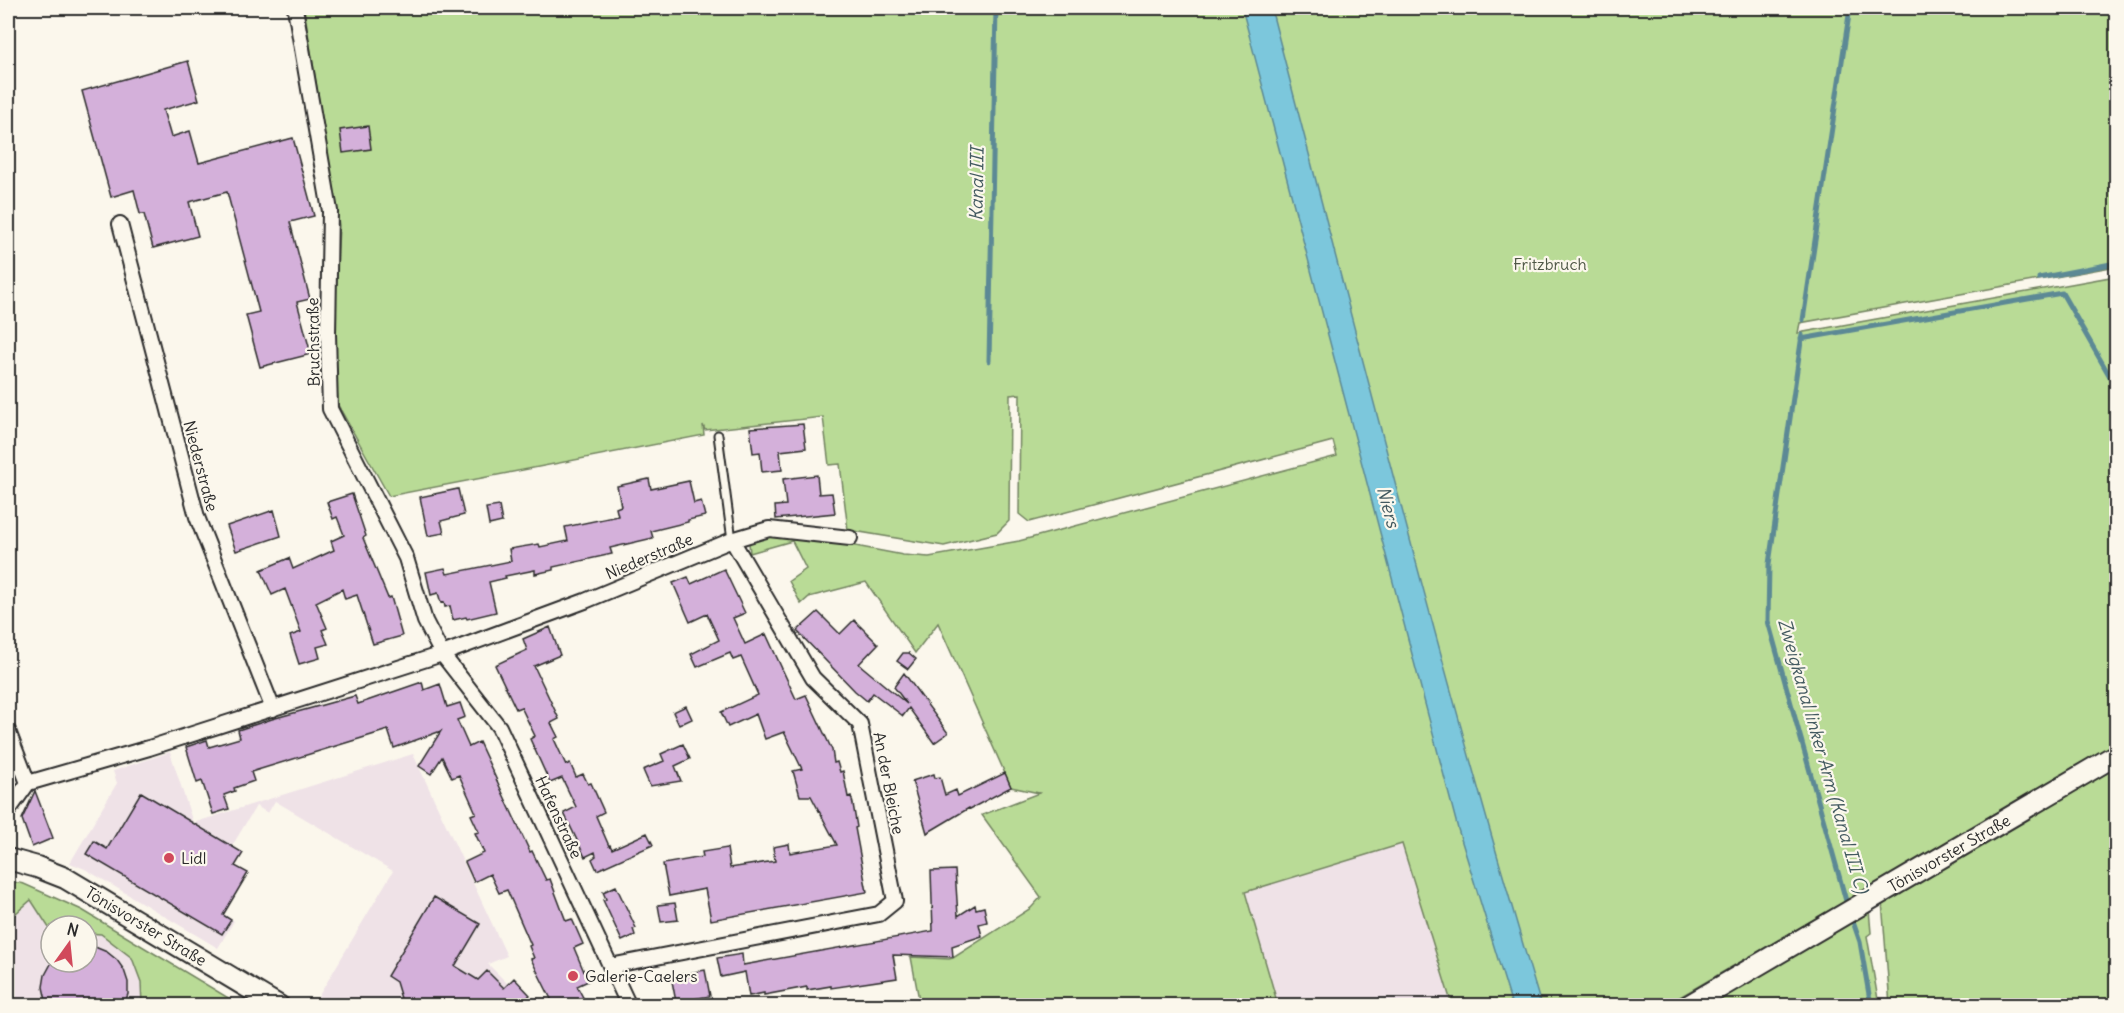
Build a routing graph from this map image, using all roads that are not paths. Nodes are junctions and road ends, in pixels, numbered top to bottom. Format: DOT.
graph roads {
  1 [pos="296,8"];
  2 [pos="120,224"];
  3 [pos="718,435"];
  4 [pos="850,538"];
  5 [pos="732,540"];
  6 [pos="442,654"];
  7 [pos="273,708"];
  8 [pos="8,731"];
  9 [pos="2116,755"];
  10 [pos="28,783"];
  11 [pos="8,811"];
  12 [pos="8,859"];
  13 [pos="610,966"];
  14 [pos="279,1005"];
  15 [pos="629,1005"];
  16 [pos="1688,1005"];
  1 -- 6 [label="street, Bruchstraße"];
  2 -- 7 [label="street, Niederstraße"];
  3 -- 5 [label="lane"];
  4 -- 5 [label="street"];
  5 -- 6 [label="street, Niederstraße"];
  5 -- 13 [label="street, An der Bleiche"];
  6 -- 7 [label="street, Niederstraße"];
  6 -- 13 [label="street, Hafenstraße"];
  7 -- 10 [label="street, Niederstraße"];
  8 -- 10 [label="street"];
  9 -- 16 [label="main road, Tönisvorster Straße"];
  10 -- 11 [label="street"];
  12 -- 14 [label="main road, Tönisvorster Straße"];
  13 -- 15 [label="street, Hafenstraße"];
}
